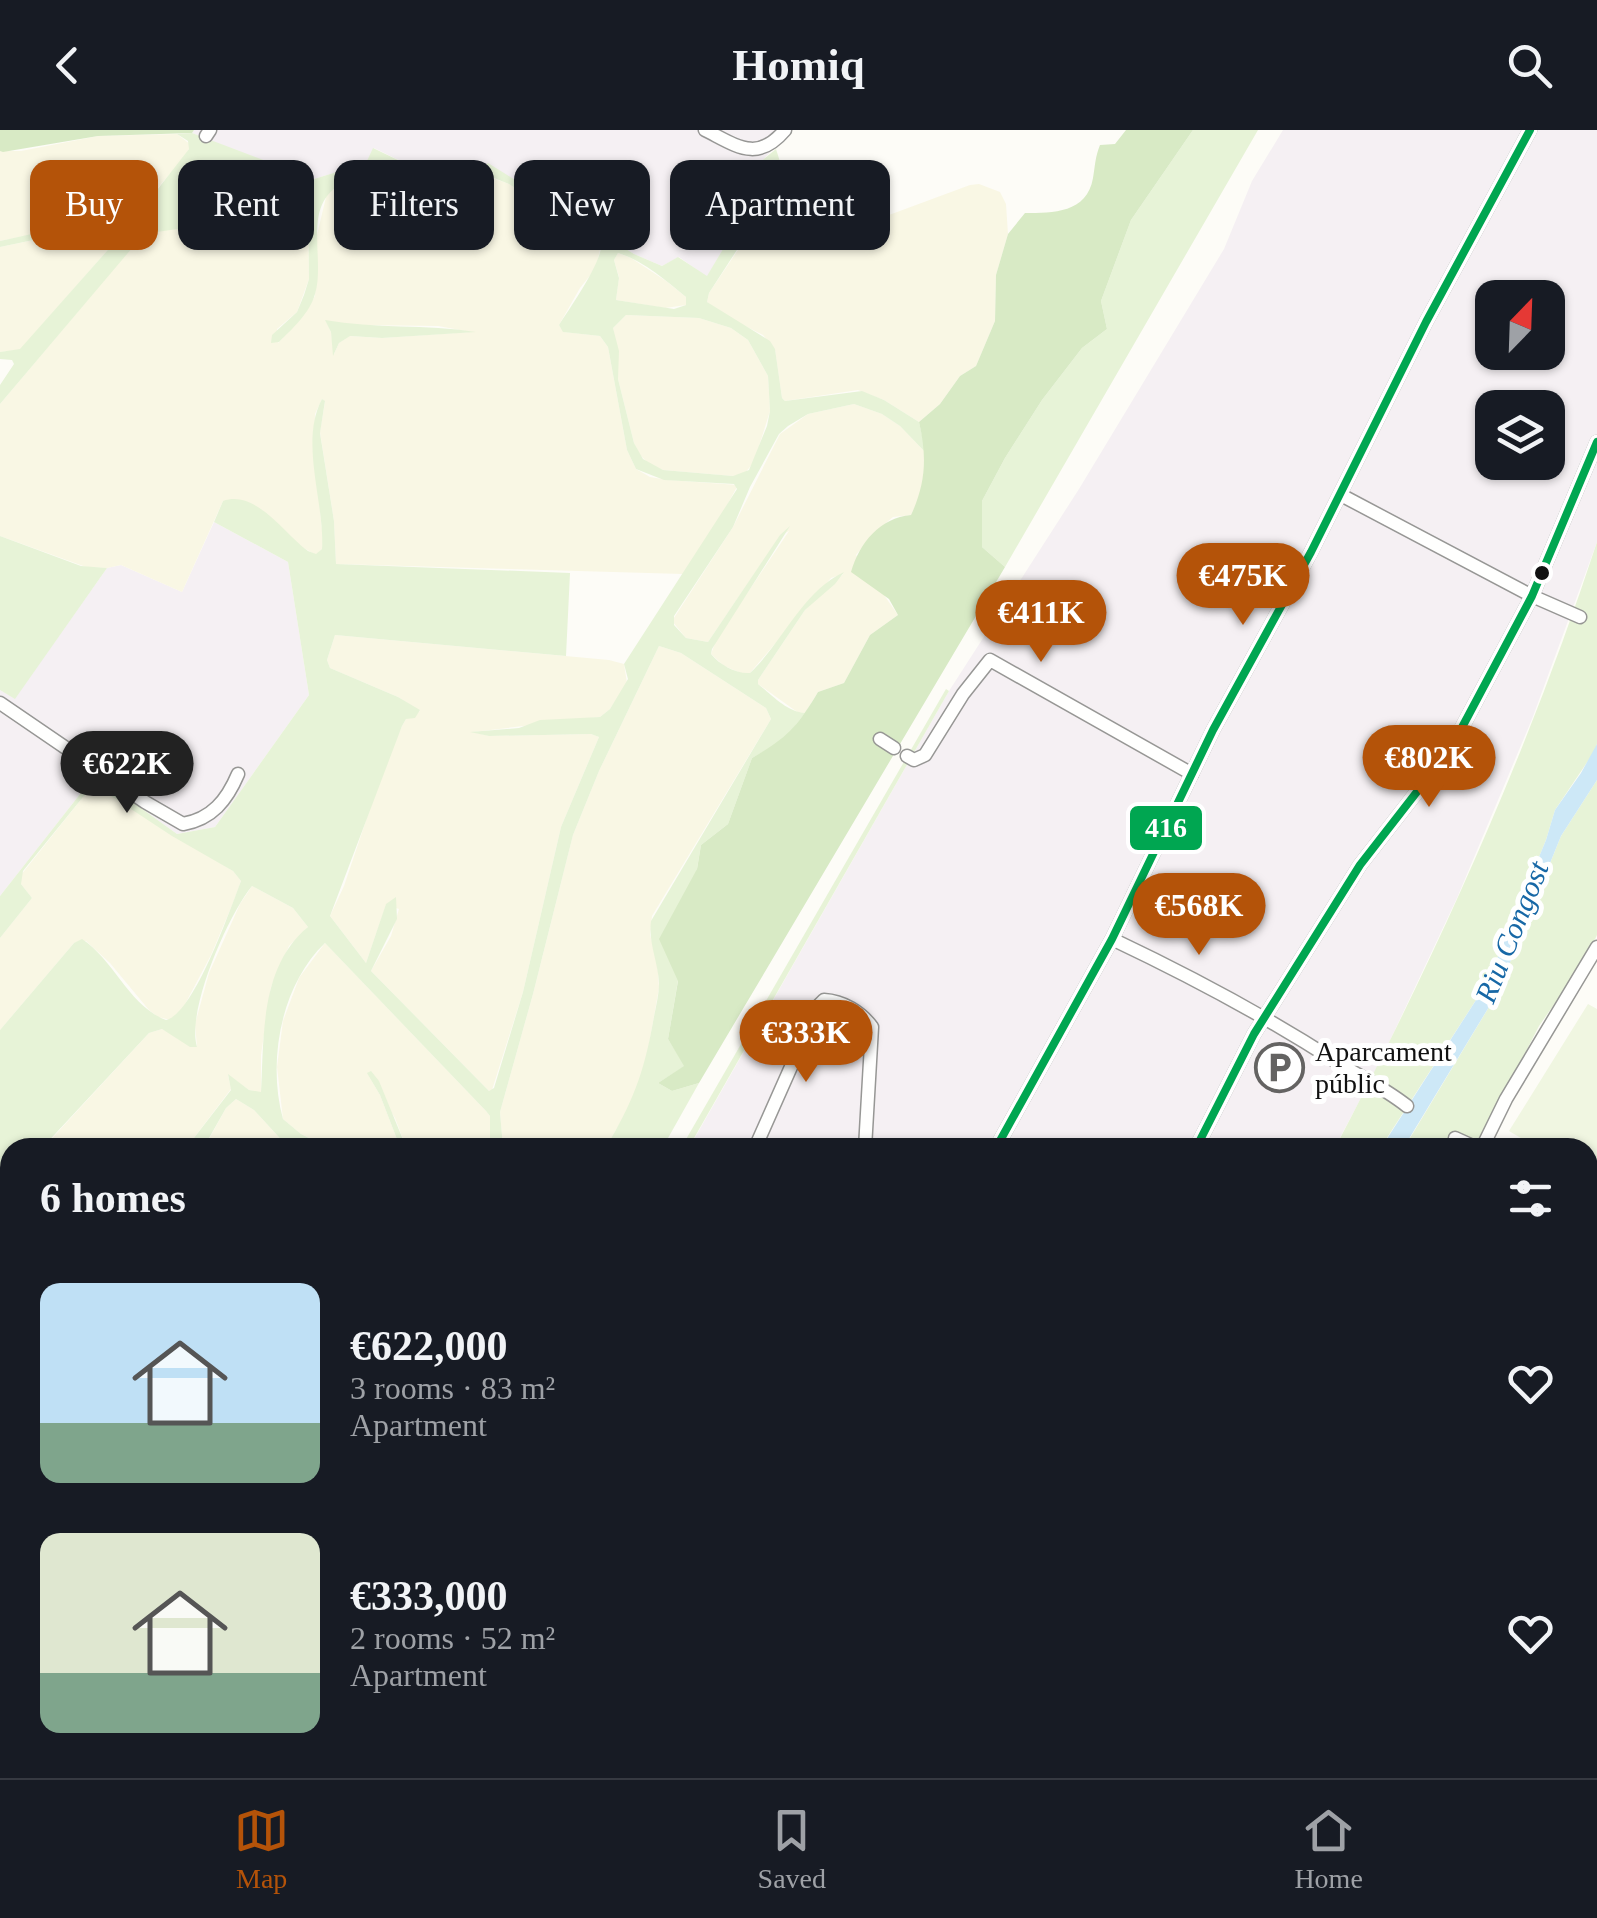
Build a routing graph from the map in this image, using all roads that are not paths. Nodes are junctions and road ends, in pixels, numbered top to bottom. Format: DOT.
graph roads {
  1 [pos="705,130"];
  2 [pos="785,130"];
  3 [pos="1530,130"];
  4 [pos="1597,442"];
  5 [pos="1341,495"];
  6 [pos="1532,596"];
  7 [pos="1580,617"];
  8 [pos="0,703"];
  9 [pos="880,739"];
  10 [pos="894,748"];
  11 [pos="907,756"];
  12 [pos="238,774"];
  13 [pos="1192,774"];
  14 [pos="1112,939"];
  15 [pos="1597,948"];
  16 [pos="1267,1016"];
  17 [pos="1407,1106"];
  18 [pos="759,1138"];
  19 [pos="865,1138"];
  20 [pos="1002,1138"];
  21 [pos="1201,1138"];
  22 [pos="1485,1138"];
  1 -- 2 [label="street"];
  3 -- 5 [label="street"];
  4 -- 6 [label="street"];
  5 -- 6 [label="street"];
  5 -- 13 [label="street"];
  6 -- 7 [label="street"];
  6 -- 16 [label="street"];
  8 -- 12 [label="street"];
  9 -- 10 [label="street"];
  11 -- 13 [label="street"];
  13 -- 14 [label="street"];
  14 -- 16 [label="street"];
  14 -- 20 [label="street"];
  15 -- 22 [label="street"];
  16 -- 17 [label="street"];
  16 -- 21 [label="street"];
  18 -- 19 [label="street"];
}
